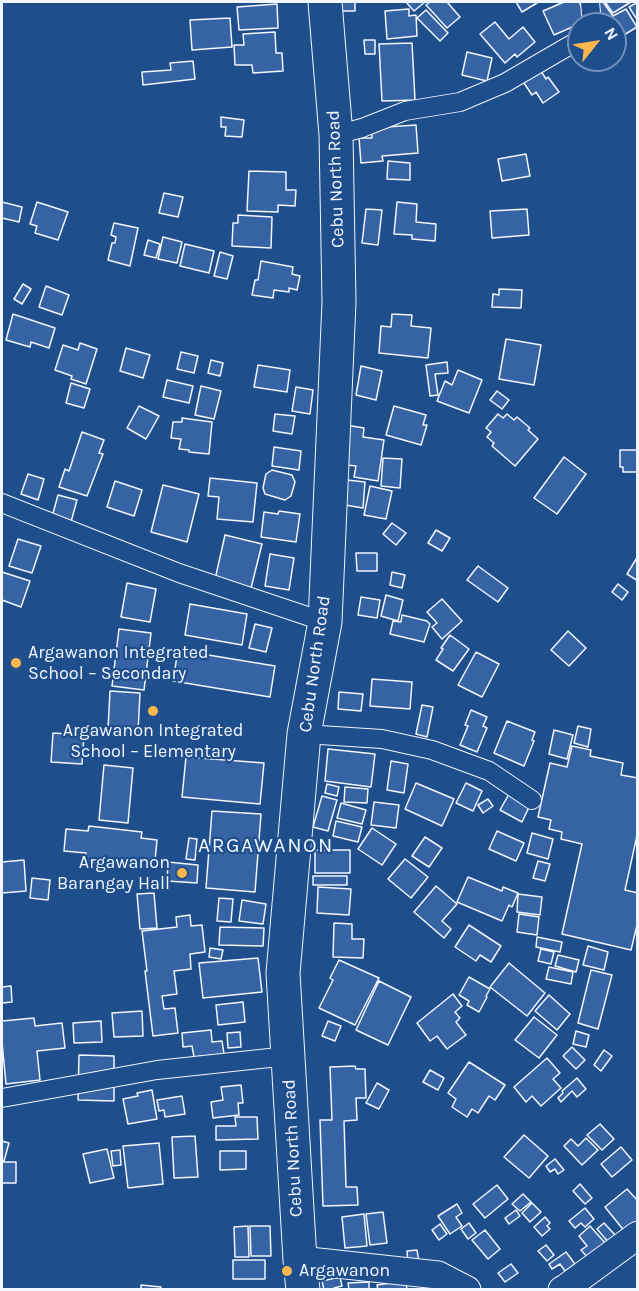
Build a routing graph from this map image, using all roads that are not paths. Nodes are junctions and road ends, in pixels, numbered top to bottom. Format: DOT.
graph roads {
  1 [pos="325,2"];
  2 [pos="567,47"];
  3 [pos="336,135"];
  4 [pos="2,503"];
  5 [pos="325,622"];
  6 [pos="304,734"];
  7 [pos="532,800"];
  8 [pos="288,1056"];
  9 [pos="2,1098"];
  10 [pos="638,1235"];
  11 [pos="301,1275"];
  12 [pos="467,1290"];
  13 [pos="562,1290"];
  1 -- 3 [label="highway, Cebu North Road"];
  2 -- 3 [label="street"];
  3 -- 5 [label="highway, Cebu North Road"];
  4 -- 5 [label="street"];
  5 -- 6 [label="highway, Cebu North Road"];
  6 -- 7 [label="street"];
  6 -- 8 [label="highway, Cebu North Road"];
  8 -- 9 [label="street"];
  8 -- 11 [label="highway, Cebu North Road"];
  10 -- 13 [label="street"];
  11 -- 12 [label="street"];
}
